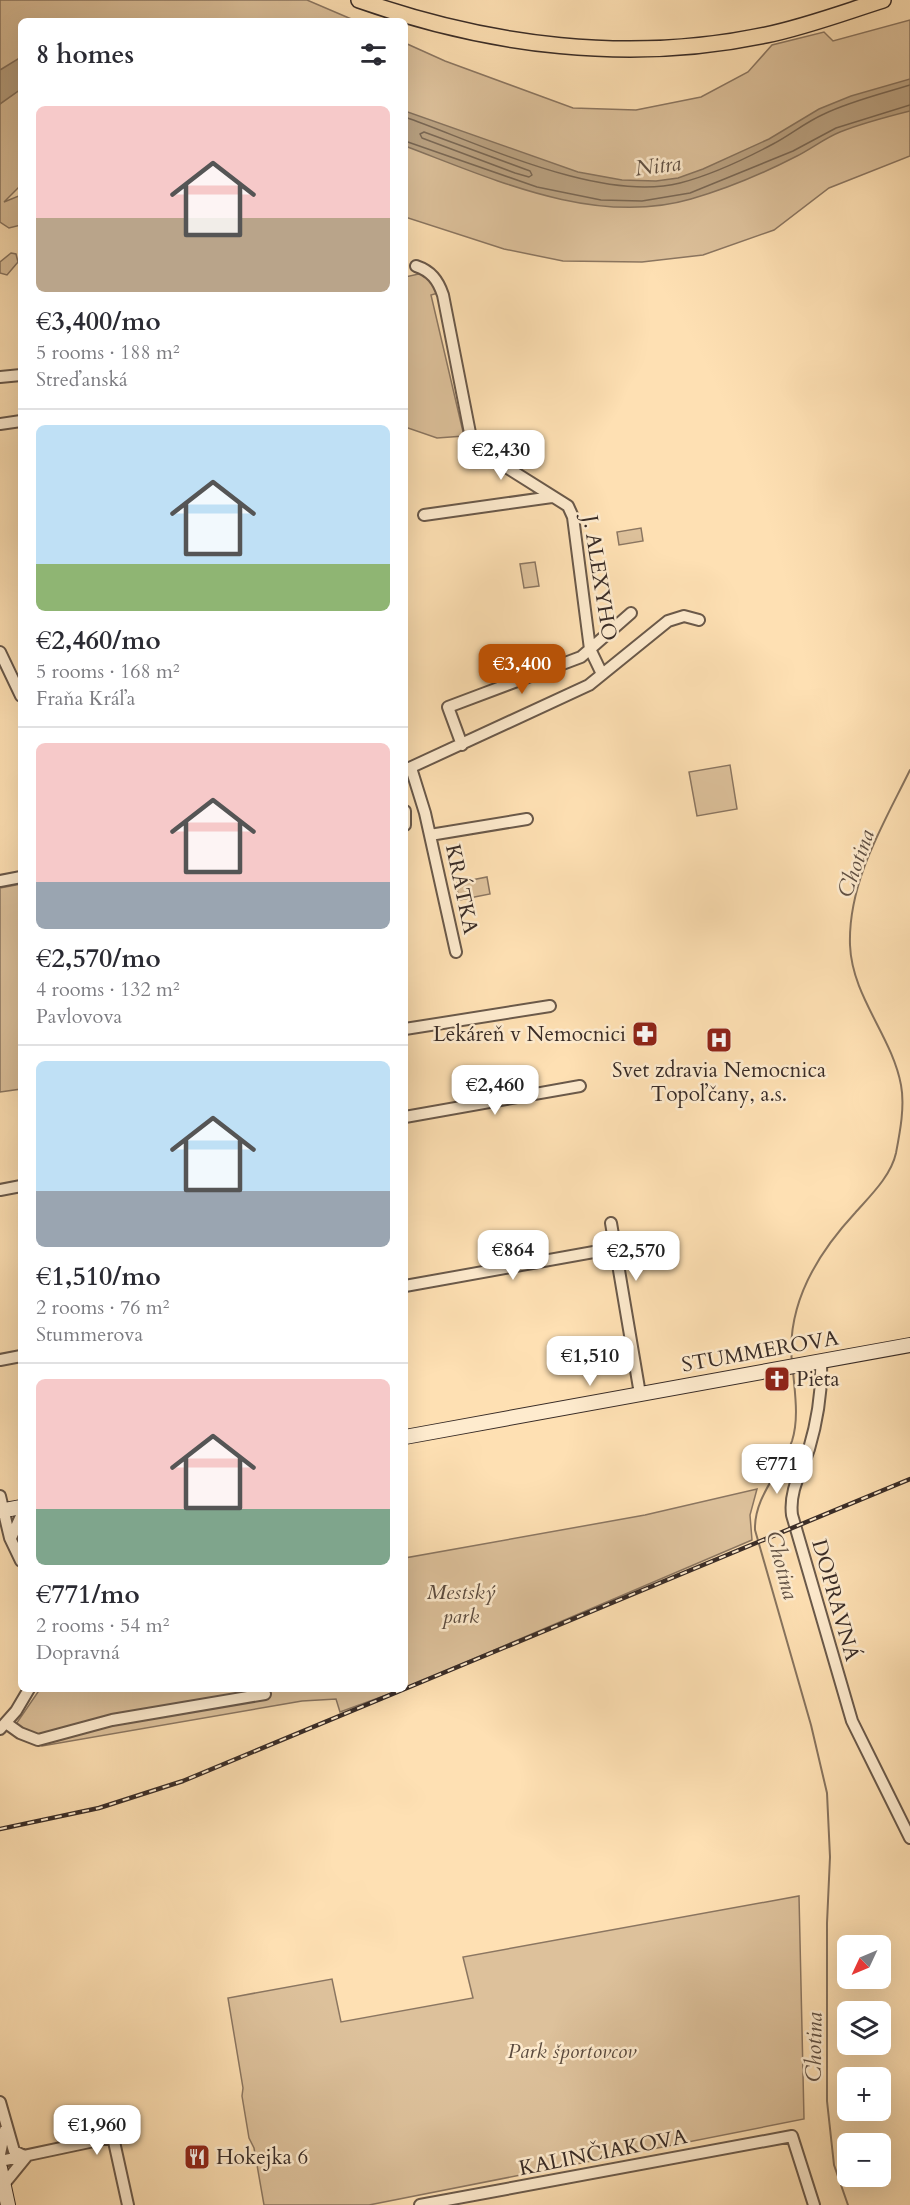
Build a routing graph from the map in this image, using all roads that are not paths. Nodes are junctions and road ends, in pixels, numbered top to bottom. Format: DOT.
graph roads {
  1 [pos="359,0"];
  2 [pos="883,0"];
  3 [pos="416,266"];
  4 [pos="18,375"];
  5 [pos="0,377"];
  6 [pos="18,421"];
  7 [pos="0,424"];
  8 [pos="552,497"];
  9 [pos="424,515"];
  10 [pos="631,612"];
  11 [pos="699,620"];
  12 [pos="590,649"];
  13 [pos="0,652"];
  14 [pos="602,674"];
  15 [pos="18,690"];
  16 [pos="462,745"];
  17 [pos="408,769"];
  18 [pos="527,819"];
  19 [pos="430,835"];
  20 [pos="18,878"];
  21 [pos="0,881"];
  22 [pos="456,952"];
  23 [pos="550,1006"];
  24 [pos="408,1029"];
  25 [pos="580,1086"];
  26 [pos="408,1116"];
  27 [pos="18,1187"];
  28 [pos="0,1190"];
  29 [pos="611,1223"];
  30 [pos="616,1248"];
  31 [pos="408,1285"];
  32 [pos="910,1345"];
  33 [pos="18,1356"];
  34 [pos="0,1359"];
  35 [pos="821,1362"];
  36 [pos="640,1394"];
  37 [pos="408,1436"];
  38 [pos="0,1496"];
  39 [pos="18,1508"];
  40 [pos="2,1511"];
  41 [pos="18,1522"];
  42 [pos="10,1538"];
  43 [pos="18,1555"];
  44 [pos="27,1692"];
  45 [pos="266,1694"];
  46 [pos="3,1726"];
  47 [pos="910,1838"];
  48 [pos="0,2102"];
  49 [pos="6,2127"];
  50 [pos="0,2154"];
  51 [pos="26,2157"];
  52 [pos="0,2161"];
  53 [pos="0,2168"];
  54 [pos="2,2183"];
  55 [pos="127,2202"];
  56 [pos="8,2205"];
  57 [pos="420,2205"];
  58 [pos="814,2205"];
  1 -- 2 [label="main road"];
  3 -- 8 [label="street, J. ALEXYHO"];
  4 -- 5 [label="street"];
  6 -- 7 [label="street"];
  8 -- 9 [label="street"];
  8 -- 12 [label="street, J. ALEXYHO"];
  10 -- 12 [label="street"];
  11 -- 14 [label="street"];
  12 -- 14 [label="street, J. ALEXYHO"];
  12 -- 16 [label="street"];
  13 -- 15 [label="street"];
  14 -- 16 [label="street"];
  16 -- 17 [label="street"];
  17 -- 19 [label="street, KRÁTKA"];
  18 -- 19 [label="street, KRÁTKA"];
  19 -- 22 [label="street, KRÁTKA"];
  20 -- 21 [label="street"];
  23 -- 24 [label="street"];
  25 -- 26 [label="street"];
  27 -- 28 [label="street"];
  29 -- 30 [label="street"];
  30 -- 31 [label="street"];
  30 -- 36 [label="street"];
  32 -- 35 [label="street, STUMMEROVA"];
  33 -- 34 [label="street"];
  35 -- 36 [label="street, STUMMEROVA"];
  35 -- 47 [label="street, DOPRAVNÁ"];
  36 -- 37 [label="street, STUMMEROVA"];
  38 -- 40 [label="street"];
  39 -- 40 [label="street"];
  40 -- 42 [label="street"];
  41 -- 42 [label="street"];
  42 -- 43 [label="street"];
  44 -- 46 [label="street"];
  45 -- 46 [label="street"];
  48 -- 49 [label="street"];
  49 -- 50 [label="street"];
  49 -- 51 [label="street"];
  51 -- 52 [label="street"];
  51 -- 54 [label="street"];
  51 -- 55 [label="street"];
  53 -- 54 [label="street"];
  54 -- 56 [label="street"];
  57 -- 58 [label="street, KALINČIAKOVA"];
}
